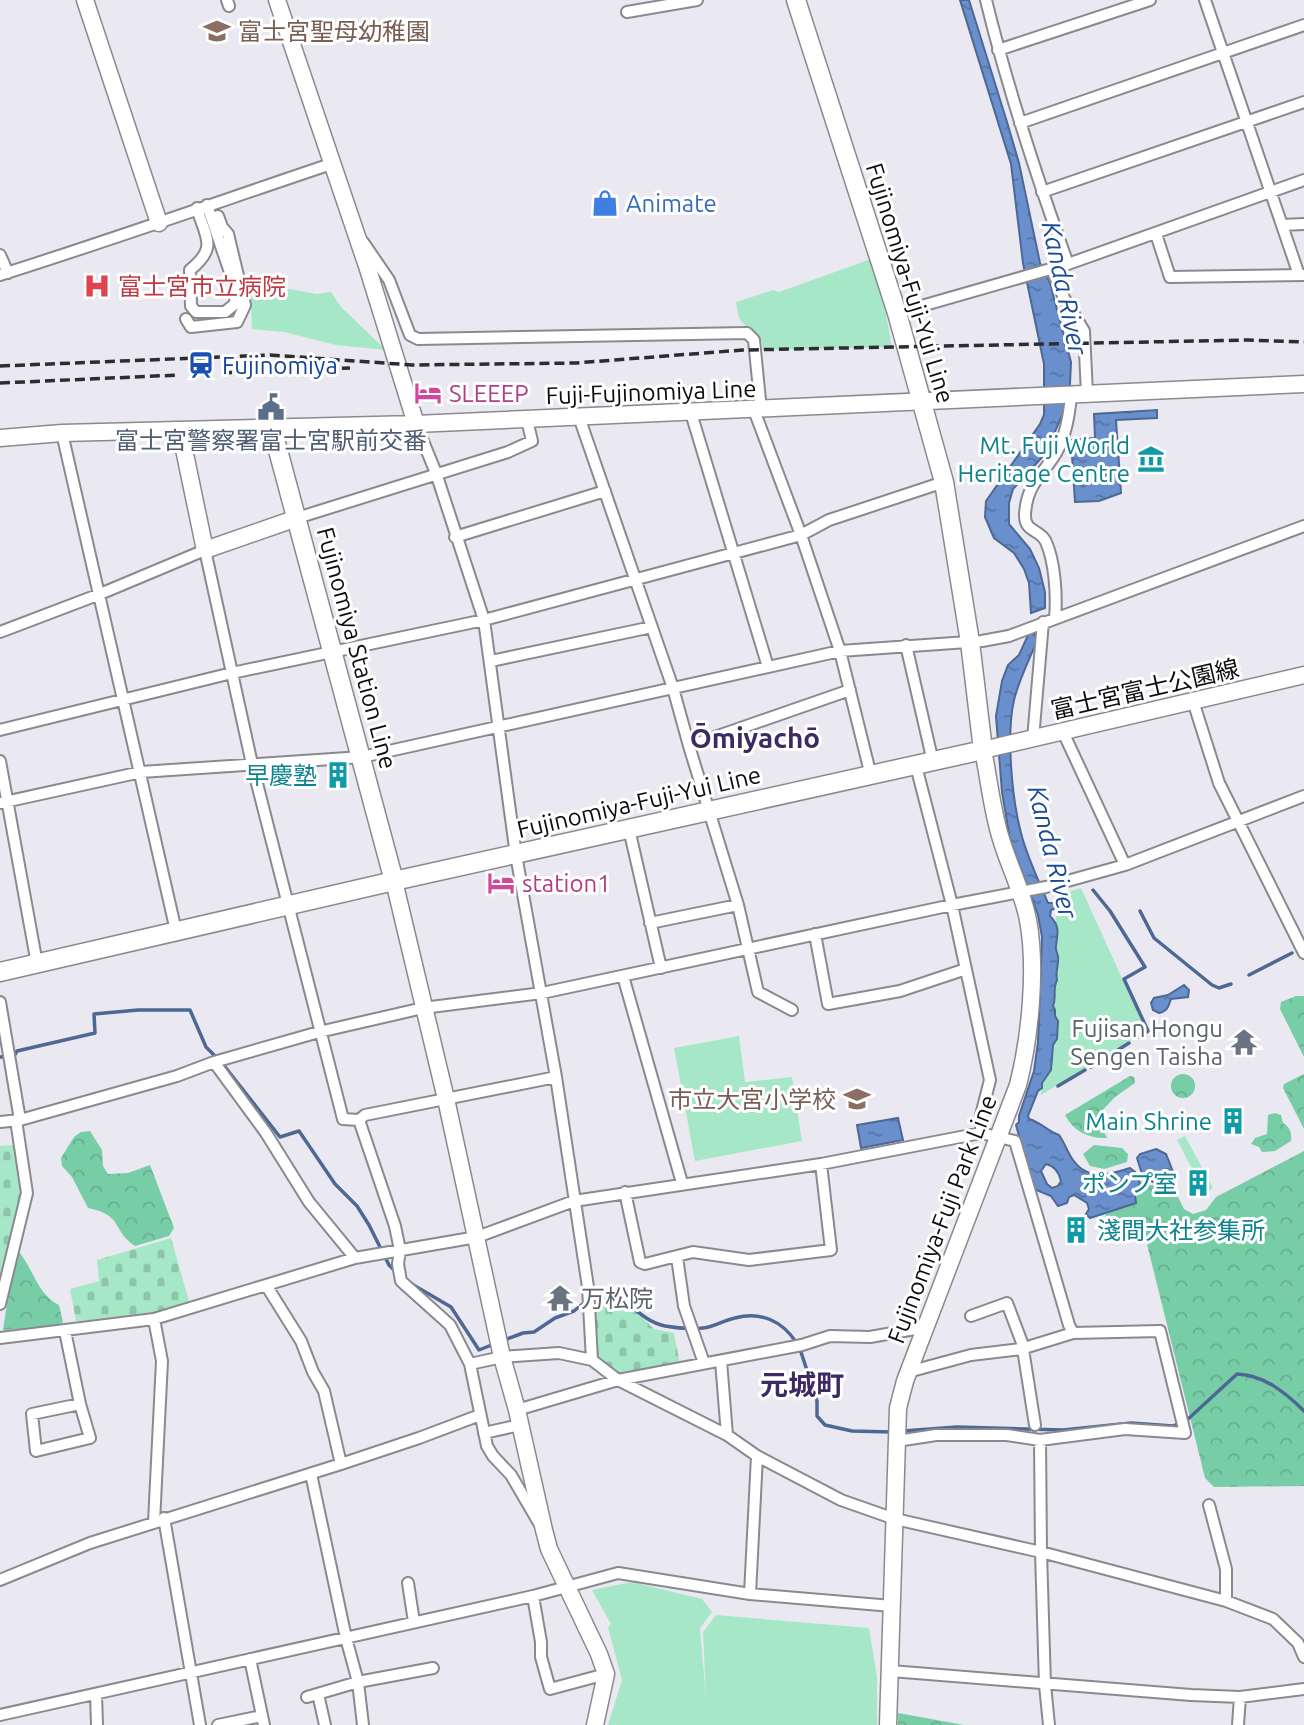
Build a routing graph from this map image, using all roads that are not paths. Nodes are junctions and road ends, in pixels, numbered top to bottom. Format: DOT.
graph roads {
  1 [pos="85,0"];
  2 [pos="276,0"];
  3 [pos="697,0"];
  4 [pos="796,0"];
  5 [pos="986,0"];
  6 [pos="1150,0"];
  7 [pos="1205,0"];
  8 [pos="627,12"];
  9 [pos="1304,25"];
  10 [pos="998,50"];
  11 [pos="1223,53"];
  12 [pos="1304,102"];
  13 [pos="1020,122"];
  14 [pos="1246,122"];
  15 [pos="331,164"];
  16 [pos="1304,180"];
  17 [pos="1042,192"];
  18 [pos="1270,192"];
  19 [pos="202,207"];
  20 [pos="217,214"];
  21 [pos="159,223"];
  22 [pos="1304,224"];
  23 [pos="1282,225"];
  24 [pos="354,228"];
  25 [pos="1156,234"];
  26 [pos="0,255"];
  27 [pos="1068,264"];
  28 [pos="1048,270"];
  29 [pos="4,274"];
  30 [pos="1302,275"];
  31 [pos="897,313"];
  32 [pos="186,319"];
  33 [pos="1304,384"];
  34 [pos="1075,395"];
  35 [pos="921,403"];
  36 [pos="757,410"];
  37 [pos="691,413"];
  38 [pos="579,417"];
  39 [pos="527,420"];
  40 [pos="416,424"];
  41 [pos="272,428"];
  42 [pos="180,430"];
  43 [pos="62,433"];
  44 [pos="0,438"];
  45 [pos="436,473"];
  46 [pos="944,482"];
  47 [pos="605,491"];
  48 [pos="297,518"];
  49 [pos="1304,526"];
  50 [pos="801,536"];
  51 [pos="455,537"];
  52 [pos="205,550"];
  53 [pos="734,553"];
  54 [pos="635,580"];
  55 [pos="100,594"];
  56 [pos="1055,618"];
  57 [pos="484,620"];
  58 [pos="1043,622"];
  59 [pos="652,627"];
  60 [pos="0,632"];
  61 [pos="970,642"];
  62 [pos="906,645"];
  63 [pos="840,651"];
  64 [pos="331,653"];
  65 [pos="491,661"];
  66 [pos="768,667"];
  67 [pos="232,673"];
  68 [pos="1304,675"];
  69 [pos="673,688"];
  70 [pos="850,690"];
  71 [pos="123,698"];
  72 [pos="1194,701"];
  73 [pos="498,727"];
  74 [pos="0,730"];
  75 [pos="1063,732"];
  76 [pos="1033,739"];
  77 [pos="689,746"];
  78 [pos="990,748"];
  79 [pos="362,757"];
  80 [pos="0,761"];
  81 [pos="251,764"];
  82 [pos="924,764"];
  83 [pos="141,772"];
  84 [pos="871,776"];
  85 [pos="1304,796"];
  86 [pos="4,802"];
  87 [pos="709,811"];
  88 [pos="1237,822"];
  89 [pos="629,829"];
  90 [pos="516,855"];
  91 [pos="1125,864"];
  92 [pos="394,881"];
  93 [pos="1023,892"];
  94 [pos="288,905"];
  95 [pos="738,905"];
  96 [pos="952,905"];
  97 [pos="650,923"];
  98 [pos="176,932"];
  99 [pos="815,934"];
  100 [pos="750,949"];
  101 [pos="1304,953"];
  102 [pos="37,964"];
  103 [pos="661,968"];
  104 [pos="966,969"];
  105 [pos="0,972"];
  106 [pos="623,976"];
  107 [pos="542,993"];
  108 [pos="0,1002"];
  109 [pos="423,1008"];
  110 [pos="792,1010"];
  111 [pos="319,1032"];
  112 [pos="214,1062"];
  113 [pos="556,1077"];
  114 [pos="446,1099"];
  115 [pos="18,1120"];
  116 [pos="359,1120"];
  117 [pos="0,1122"];
  118 [pos="981,1133"];
  119 [pos="998,1136"];
  120 [pos="821,1164"];
  121 [pos="682,1183"];
  122 [pos="625,1192"];
  123 [pos="574,1201"];
  124 [pos="477,1237"];
  125 [pos="400,1250"];
  126 [pos="677,1257"];
  127 [pos="355,1258"];
  128 [pos="266,1285"];
  129 [pos="0,1304"];
  130 [pos="971,1316"];
  131 [pos="154,1319"];
  132 [pos="926,1327"];
  133 [pos="65,1331"];
  134 [pos="1073,1333"];
  135 [pos="0,1338"];
  136 [pos="1024,1348"];
  137 [pos="502,1357"];
  138 [pos="592,1360"];
  139 [pos="721,1361"];
  140 [pos="704,1363"];
  141 [pos="470,1364"];
  142 [pos="908,1372"];
  143 [pos="618,1380"];
  144 [pos="80,1404"];
  145 [pos="480,1415"];
  146 [pos="518,1417"];
  147 [pos="1035,1424"];
  148 [pos="484,1433"];
  149 [pos="727,1435"];
  150 [pos="897,1436"];
  151 [pos="1040,1440"];
  152 [pos="757,1456"];
  153 [pos="341,1464"];
  154 [pos="311,1474"];
  155 [pos="1209,1505"];
  156 [pos="894,1519"];
  157 [pos="159,1520"];
  158 [pos="544,1530"];
  159 [pos="1041,1552"];
  160 [pos="0,1580"];
  161 [pos="408,1583"];
  162 [pos="567,1585"];
  163 [pos="750,1594"];
  164 [pos="533,1596"];
  165 [pos="1226,1601"];
  166 [pos="892,1606"];
  167 [pos="414,1622"];
  168 [pos="346,1638"];
  169 [pos="1304,1657"];
  170 [pos="250,1659"];
  171 [pos="433,1668"];
  172 [pos="891,1671"];
  173 [pos="190,1672"];
  174 [pos="606,1674"];
  175 [pos="358,1682"];
  176 [pos="1045,1685"];
  177 [pos="1304,1689"];
  178 [pos="96,1694"];
  179 [pos="1240,1697"];
  180 [pos="0,1715"];
  181 [pos="263,1720"];
  182 [pos="97,1725"];
  183 [pos="200,1725"];
  184 [pos="218,1725"];
  185 [pos="325,1725"];
  186 [pos="363,1725"];
  187 [pos="596,1725"];
  188 [pos="888,1725"];
  189 [pos="1049,1725"];
  190 [pos="1238,1725"];
  1 -- 21 [label="main road"];
  2 -- 15 [label="main road"];
  3 -- 8 [label="street"];
  4 -- 31 [label="main road, Fujinomiya-Fuji-Yui Line"];
  5 -- 10 [label="street"];
  6 -- 10 [label="street"];
  7 -- 11 [label="street"];
  9 -- 11 [label="street"];
  10 -- 13 [label="street"];
  11 -- 13 [label="street"];
  11 -- 14 [label="street"];
  12 -- 14 [label="street"];
  13 -- 17 [label="street"];
  14 -- 17 [label="street"];
  14 -- 18 [label="street"];
  15 -- 19 [label="street"];
  15 -- 24 [label="main road"];
  16 -- 18 [label="street"];
  17 -- 27 [label="street"];
  18 -- 23 [label="street"];
  18 -- 25 [label="street"];
  19 -- 19 [label="street"];
  19 -- 21 [label="street"];
  20 -- 32 [label="street"];
  21 -- 29 [label="street"];
  22 -- 23 [label="street"];
  23 -- 30 [label="street"];
  24 -- 36 [label="street"];
  24 -- 40 [label="main road"];
  25 -- 27 [label="street"];
  25 -- 30 [label="street"];
  26 -- 29 [label="street"];
  27 -- 28 [label="street"];
  28 -- 31 [label="street"];
  28 -- 34 [label="street"];
  31 -- 35 [label="main road, Fujinomiya-Fuji-Yui Line"];
  33 -- 34 [label="main road, Fuji-Fujinomiya Line"];
  34 -- 35 [label="main road, Fuji-Fujinomiya Line"];
  34 -- 56 [label="street"];
  35 -- 36 [label="main road, Fuji-Fujinomiya Line"];
  35 -- 46 [label="main road, Fujinomiya-Fuji-Yui Line"];
  36 -- 37 [label="main road, Fuji-Fujinomiya Line"];
  36 -- 50 [label="street"];
  37 -- 38 [label="main road, Fuji-Fujinomiya Line"];
  37 -- 53 [label="street"];
  38 -- 39 [label="main road, Fuji-Fujinomiya Line"];
  38 -- 47 [label="street"];
  39 -- 40 [label="main road, Fuji-Fujinomiya Line"];
  39 -- 45 [label="street"];
  40 -- 41 [label="main road, Fuji-Fujinomiya Line"];
  40 -- 45 [label="street"];
  41 -- 42 [label="main road, Fuji-Fujinomiya Line"];
  41 -- 48 [label="main road, Fujinomiya Station Line"];
  42 -- 43 [label="main road, Fuji-Fujinomiya Line"];
  42 -- 52 [label="main road"];
  43 -- 44 [label="main road, Fuji-Fujinomiya Line"];
  43 -- 55 [label="street"];
  45 -- 48 [label="street"];
  45 -- 51 [label="street"];
  46 -- 50 [label="street"];
  46 -- 61 [label="main road, Fujinomiya-Fuji-Yui Line"];
  47 -- 51 [label="street"];
  47 -- 54 [label="street"];
  48 -- 52 [label="main road"];
  48 -- 64 [label="main road, Fujinomiya Station Line"];
  49 -- 56 [label="street"];
  50 -- 53 [label="street"];
  50 -- 63 [label="street"];
  51 -- 57 [label="street"];
  52 -- 55 [label="street"];
  52 -- 67 [label="street"];
  53 -- 54 [label="street"];
  53 -- 66 [label="street"];
  54 -- 57 [label="street"];
  54 -- 59 [label="street"];
  55 -- 60 [label="street"];
  55 -- 71 [label="street"];
  56 -- 58 [label="street"];
  57 -- 64 [label="street"];
  57 -- 65 [label="street"];
  58 -- 61 [label="street"];
  58 -- 76 [label="street"];
  59 -- 65 [label="street"];
  59 -- 69 [label="street"];
  61 -- 62 [label="street"];
  61 -- 78 [label="main road, Fujinomiya-Fuji-Yui Line"];
  62 -- 63 [label="street"];
  62 -- 82 [label="street"];
  63 -- 66 [label="street"];
  63 -- 70 [label="street"];
  64 -- 67 [label="street"];
  64 -- 79 [label="main road, Fujinomiya Station Line"];
  65 -- 73 [label="street"];
  66 -- 69 [label="street"];
  67 -- 71 [label="street"];
  67 -- 81 [label="street"];
  68 -- 72 [label="main road, 富士宮富士公園線"];
  69 -- 73 [label="street"];
  69 -- 77 [label="street"];
  70 -- 77 [label="street"];
  70 -- 84 [label="street"];
  71 -- 74 [label="street"];
  71 -- 83 [label="street"];
  72 -- 75 [label="main road, 富士宮富士公園線"];
  72 -- 88 [label="street"];
  73 -- 79 [label="street"];
  73 -- 90 [label="street"];
  75 -- 76 [label="main road, 富士宮富士公園線"];
  75 -- 91 [label="street"];
  76 -- 78 [label="main road, 富士宮富士公園線"];
  77 -- 87 [label="street"];
  78 -- 82 [label="main road, Fujinomiya-Fuji-Yui Line"];
  78 -- 93 [label="main road, Fujinomiya-Fuji Park Line"];
  79 -- 81 [label="street"];
  79 -- 92 [label="main road, Fujinomiya Station Line"];
  80 -- 86 [label="street"];
  81 -- 83 [label="street"];
  81 -- 94 [label="street"];
  82 -- 84 [label="main road, Fujinomiya-Fuji-Yui Line"];
  82 -- 96 [label="street"];
  83 -- 86 [label="street"];
  83 -- 98 [label="street"];
  84 -- 87 [label="main road, Fujinomiya-Fuji-Yui Line"];
  85 -- 88 [label="street"];
  86 -- 102 [label="street"];
  87 -- 89 [label="main road, Fujinomiya-Fuji-Yui Line"];
  87 -- 95 [label="street"];
  88 -- 91 [label="street"];
  88 -- 101 [label="street"];
  89 -- 90 [label="main road, Fujinomiya-Fuji-Yui Line"];
  89 -- 97 [label="street"];
  90 -- 92 [label="main road, Fujinomiya-Fuji-Yui Line"];
  90 -- 107 [label="street"];
  91 -- 93 [label="street"];
  92 -- 94 [label="main road, Fujinomiya-Fuji-Yui Line"];
  92 -- 109 [label="main road"];
  93 -- 96 [label="street"];
  93 -- 119 [label="main road, Fujinomiya-Fuji Park Line"];
  94 -- 98 [label="main road, Fujinomiya-Fuji-Yui Line"];
  94 -- 111 [label="street"];
  95 -- 97 [label="street"];
  95 -- 100 [label="street"];
  96 -- 99 [label="street"];
  96 -- 104 [label="street"];
  97 -- 103 [label="street"];
  98 -- 102 [label="main road, Fujinomiya-Fuji-Yui Line"];
  99 -- 100 [label="street"];
  99 -- 104 [label="street"];
  100 -- 103 [label="street"];
  100 -- 110 [label="street"];
  102 -- 105 [label="main road, Fujinomiya-Fuji-Yui Line"];
  103 -- 106 [label="street"];
  104 -- 118 [label="street"];
  106 -- 107 [label="street"];
  106 -- 121 [label="street"];
  107 -- 109 [label="street"];
  107 -- 113 [label="street"];
  108 -- 115 [label="street"];
  109 -- 111 [label="street"];
  109 -- 114 [label="main road"];
  111 -- 112 [label="street"];
  111 -- 116 [label="street"];
  112 -- 115 [label="street"];
  112 -- 127 [label="street"];
  113 -- 114 [label="street"];
  113 -- 123 [label="street"];
  114 -- 116 [label="street"];
  114 -- 124 [label="main road"];
  115 -- 117 [label="street"];
  115 -- 129 [label="street"];
  116 -- 125 [label="street"];
  118 -- 119 [label="street"];
  118 -- 120 [label="street"];
  119 -- 132 [label="main road, Fujinomiya-Fuji Park Line"];
  119 -- 134 [label="street"];
  120 -- 121 [label="street"];
  120 -- 126 [label="street"];
  121 -- 122 [label="street"];
  122 -- 123 [label="street"];
  122 -- 126 [label="street"];
  123 -- 124 [label="street"];
  123 -- 138 [label="street"];
  124 -- 125 [label="street"];
  124 -- 137 [label="main road"];
  125 -- 127 [label="street"];
  125 -- 141 [label="street"];
  126 -- 140 [label="street"];
  127 -- 128 [label="street"];
  128 -- 131 [label="street"];
  128 -- 153 [label="street"];
  130 -- 136 [label="street"];
  131 -- 133 [label="street"];
  131 -- 157 [label="street"];
  132 -- 139 [label="street"];
  132 -- 142 [label="main road, Fujinomiya-Fuji Park Line"];
  133 -- 135 [label="street"];
  133 -- 144 [label="street"];
  134 -- 136 [label="street"];
  134 -- 151 [label="street"];
  136 -- 142 [label="street"];
  136 -- 147 [label="street"];
  137 -- 138 [label="street"];
  137 -- 141 [label="street"];
  137 -- 146 [label="main road"];
  138 -- 143 [label="street"];
  139 -- 140 [label="street"];
  139 -- 149 [label="street"];
  140 -- 143 [label="street"];
  141 -- 145 [label="street"];
  142 -- 150 [label="main road, Fujinomiya-Fuji Park Line"];
  143 -- 146 [label="street"];
  143 -- 149 [label="street"];
  144 -- 144 [label="street"];
  145 -- 148 [label="street"];
  145 -- 153 [label="street"];
  146 -- 148 [label="street"];
  146 -- 158 [label="main road"];
  148 -- 158 [label="street"];
  149 -- 152 [label="street"];
  150 -- 151 [label="street"];
  150 -- 156 [label="main road, Fujinomiya-Fuji Park Line"];
  151 -- 159 [label="street"];
  152 -- 156 [label="street"];
  152 -- 163 [label="street"];
  153 -- 154 [label="street"];
  154 -- 157 [label="street"];
  154 -- 168 [label="street"];
  155 -- 165 [label="street"];
  156 -- 159 [label="street"];
  156 -- 166 [label="main road, Fujinomiya-Fuji Park Line"];
  157 -- 160 [label="street"];
  157 -- 173 [label="street"];
  158 -- 162 [label="main road"];
  159 -- 165 [label="street"];
  159 -- 176 [label="street"];
  161 -- 167 [label="street"];
  162 -- 163 [label="street"];
  162 -- 164 [label="street"];
  162 -- 174 [label="main road"];
  163 -- 166 [label="street"];
  164 -- 167 [label="street"];
  164 -- 174 [label="street"];
  165 -- 169 [label="street"];
  166 -- 172 [label="main road, Fujinomiya-Fuji Park Line"];
  167 -- 168 [label="street"];
  168 -- 170 [label="street"];
  168 -- 175 [label="street"];
  170 -- 173 [label="street"];
  170 -- 181 [label="street"];
  171 -- 175 [label="street"];
  172 -- 176 [label="street"];
  172 -- 188 [label="main road, Fujinomiya-Fuji Park Line"];
  173 -- 178 [label="street"];
  173 -- 183 [label="street"];
  174 -- 187 [label="main road"];
  175 -- 185 [label="street"];
  175 -- 186 [label="street"];
  176 -- 179 [label="street"];
  176 -- 189 [label="street"];
  177 -- 179 [label="street"];
  178 -- 180 [label="street"];
  178 -- 182 [label="street"];
  179 -- 190 [label="street"];
  181 -- 184 [label="street"];
}
